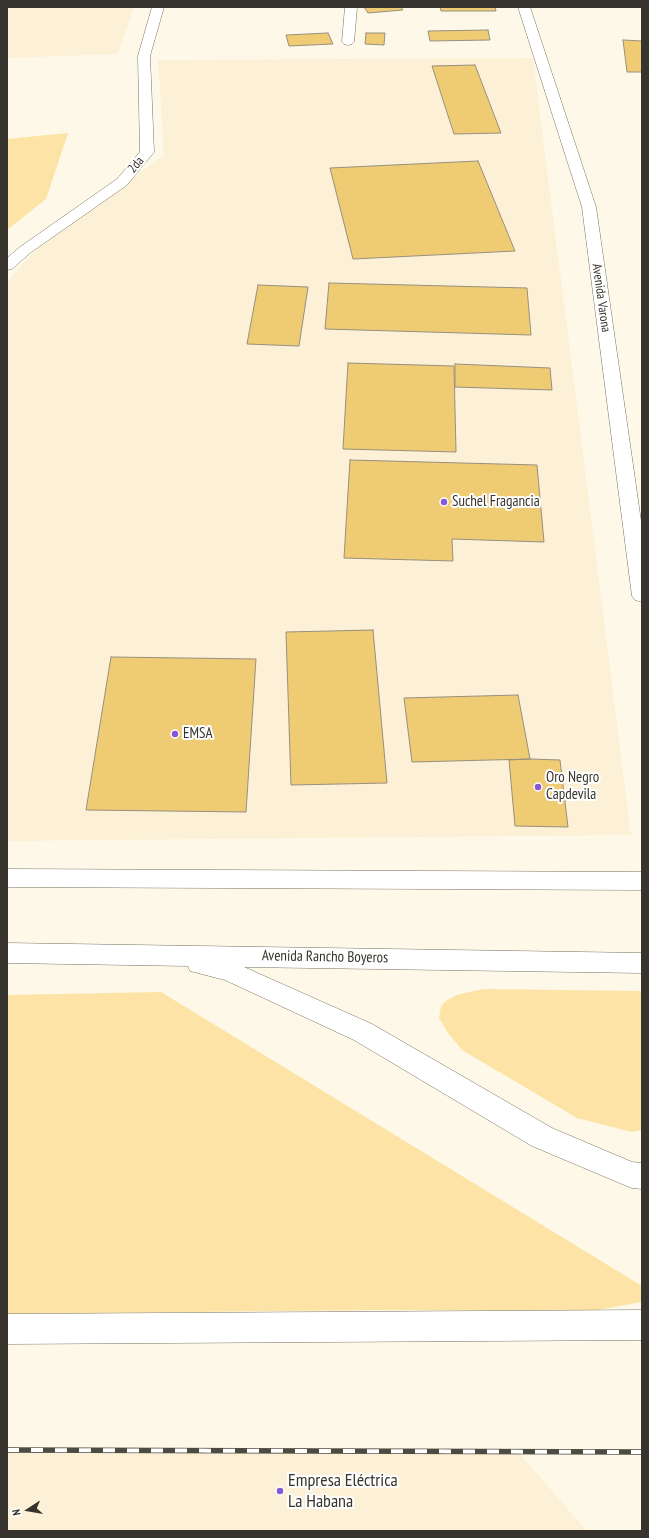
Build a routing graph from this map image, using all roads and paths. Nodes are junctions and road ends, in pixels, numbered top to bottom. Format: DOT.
graph roads {
  1 [pos="158,7"];
  2 [pos="351,7"];
  3 [pos="524,7"];
  4 [pos="348,42"];
  5 [pos="7,266"];
  6 [pos="640,577"];
  7 [pos="642,596"];
  8 [pos="7,878"];
  9 [pos="642,882"];
  10 [pos="7,953"];
  11 [pos="155,954"];
  12 [pos="642,963"];
  13 [pos="642,1176"];
  14 [pos="642,1325"];
  15 [pos="7,1329"];
  1 -- 5 [label="main road, 2da"];
  2 -- 4 [label="main road"];
  3 -- 6 [label="main road, Avenida Varona"];
  6 -- 7 [label="main road, Avenida Varona"];
  8 -- 9 [label="main road"];
  10 -- 11 [label="main road, Avenida Rancho Boyeros"];
  11 -- 12 [label="main road, Avenida Rancho Boyeros"];
  11 -- 13 [label="main road"];
  14 -- 15 [label="main road"];
}
